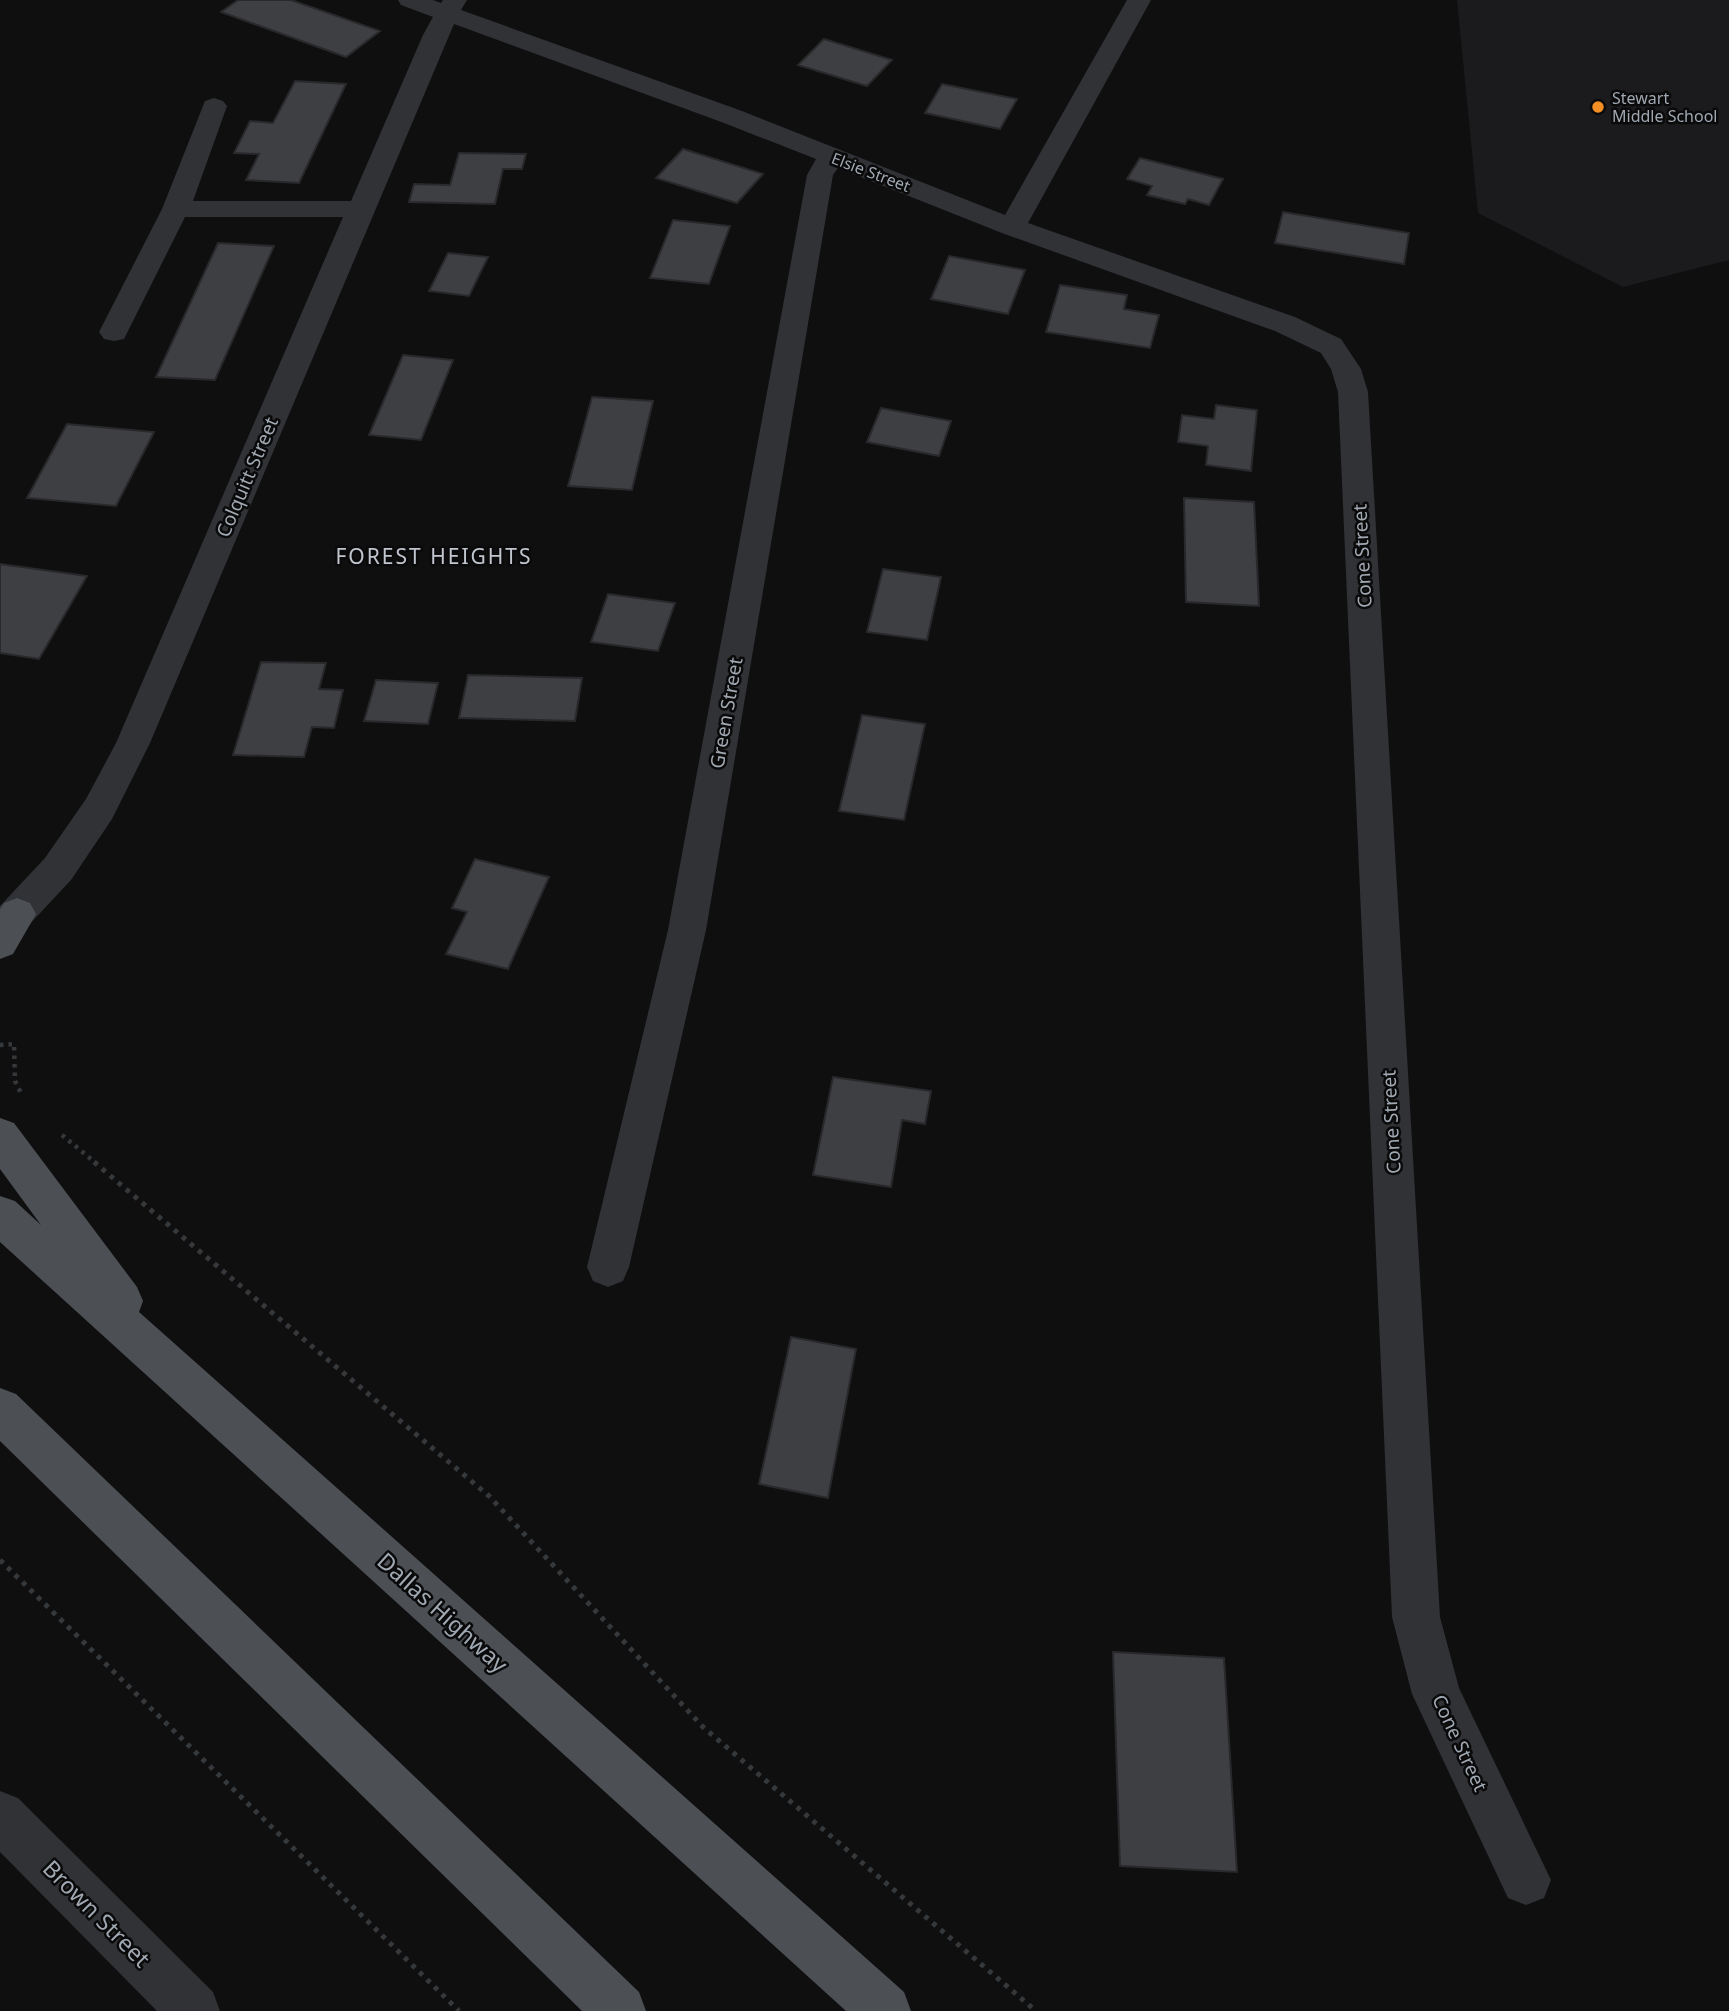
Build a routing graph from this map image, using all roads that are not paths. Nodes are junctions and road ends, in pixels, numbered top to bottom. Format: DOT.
graph roads {
  1 [pos="410,0"];
  2 [pos="1139,0"];
  3 [pos="450,7"];
  4 [pos="214,106"];
  5 [pos="831,157"];
  6 [pos="176,209"];
  7 [pos="361,209"];
  8 [pos="1012,227"];
  9 [pos="114,332"];
  10 [pos="1331,346"];
  11 [pos="4,927"];
  12 [pos="0,1136"];
  13 [pos="0,1215"];
  14 [pos="608,1267"];
  15 [pos="169,1364"];
  16 [pos="0,1410"];
  17 [pos="0,1816"];
  18 [pos="1526,1880"];
  19 [pos="194,2011"];
  20 [pos="620,2011"];
  21 [pos="884,2011"];
  1 -- 3 [label="street, Elsie Street"];
  2 -- 8 [label="street"];
  3 -- 5 [label="street, Elsie Street"];
  3 -- 7 [label="street, Colquitt Street"];
  4 -- 6 [label="street"];
  5 -- 8 [label="street, Elsie Street"];
  5 -- 14 [label="street, Green Street"];
  6 -- 7 [label="street"];
  6 -- 9 [label="street"];
  7 -- 11 [label="street, Colquitt Street"];
  8 -- 10 [label="street, Elsie Street"];
  10 -- 18 [label="street, Cone Street"];
  12 -- 15 [label="main road"];
  13 -- 15 [label="main road, Dallas Highway"];
  15 -- 21 [label="main road, Dallas Highway"];
  16 -- 20 [label="main road"];
  17 -- 19 [label="street, Brown Street"];
}
